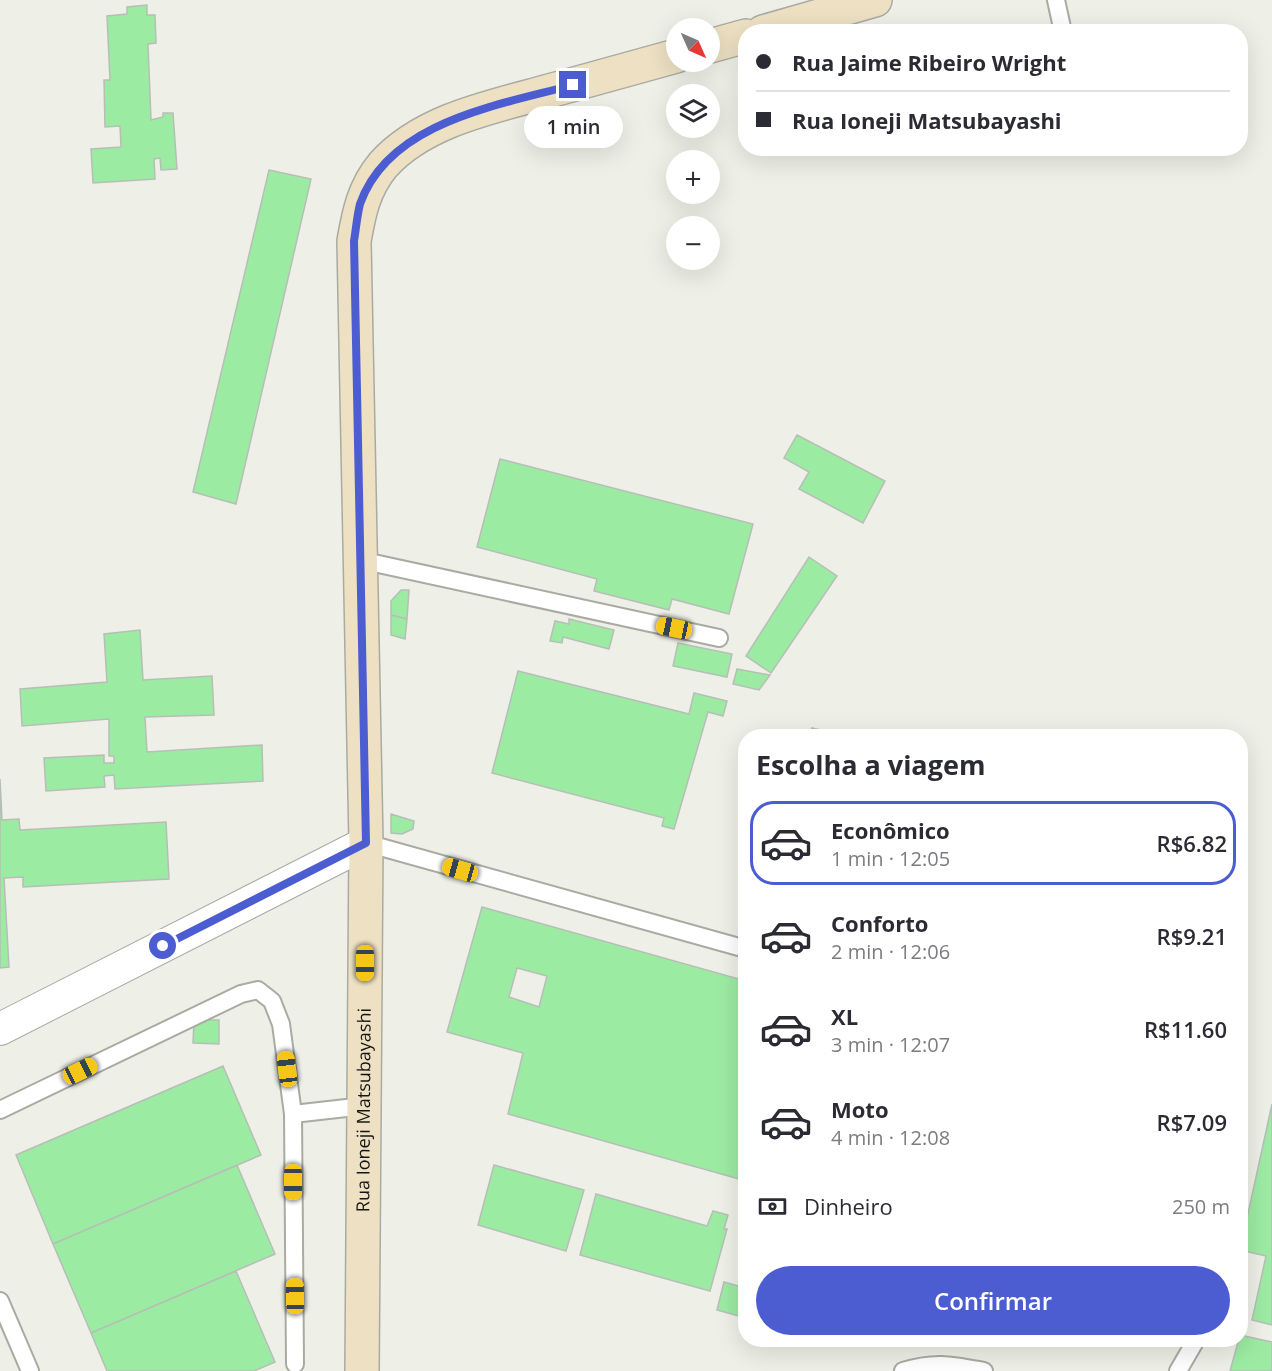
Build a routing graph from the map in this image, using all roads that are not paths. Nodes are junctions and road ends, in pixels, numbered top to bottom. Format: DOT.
graph roads {
  1 [pos="875,0"];
  2 [pos="1056,0"];
  3 [pos="791,24"];
  4 [pos="1061,24"];
  5 [pos="738,38"];
  6 [pos="720,43"];
  7 [pos="666,59"];
  8 [pos="360,560"];
  9 [pos="719,638"];
  10 [pos="366,843"];
  11 [pos="738,947"];
  12 [pos="0,1029"];
  13 [pos="364,1106"];
  14 [pos="0,1110"];
  15 [pos="293,1114"];
  16 [pos="0,1301"];
  17 [pos="1192,1347"];
  18 [pos="295,1364"];
  19 [pos="30,1371"];
  20 [pos="362,1371"];
  21 [pos="903,1371"];
  22 [pos="984,1371"];
  23 [pos="1178,1371"];
  1 -- 3 [label="main road"];
  2 -- 4 [label="lane"];
  5 -- 6 [label="main road"];
  7 -- 8 [label="main road, Rua Ioneji Matsubayashi"];
  8 -- 9 [label="lane"];
  8 -- 10 [label="main road, Rua Ioneji Matsubayashi"];
  10 -- 11 [label="lane"];
  10 -- 12 [label="street"];
  10 -- 13 [label="main road, Rua Ioneji Matsubayashi"];
  13 -- 15 [label="lane"];
  13 -- 20 [label="main road, Rua Ioneji Matsubayashi"];
  14 -- 15 [label="lane"];
  15 -- 18 [label="lane"];
  16 -- 19 [label="lane"];
  17 -- 23 [label="lane"];
  21 -- 22 [label="lane"];
}
